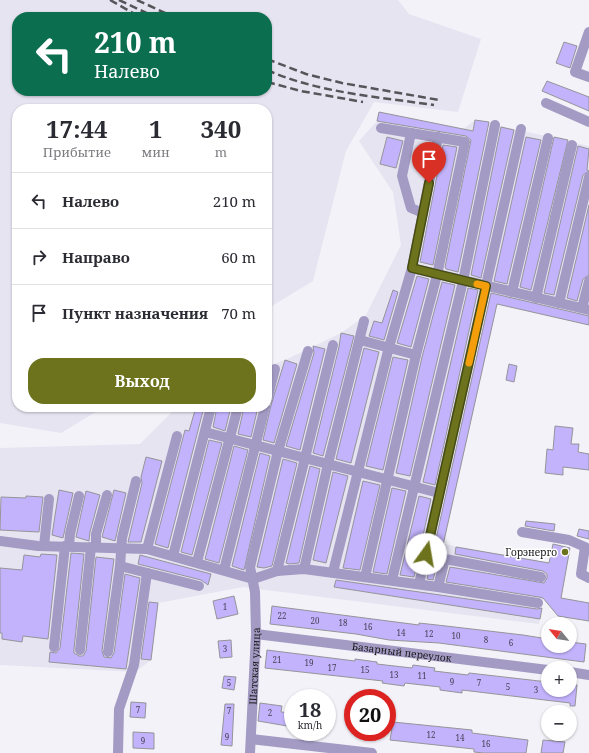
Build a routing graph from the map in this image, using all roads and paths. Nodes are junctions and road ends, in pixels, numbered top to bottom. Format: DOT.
graph roads {
  1 [pos="589,32"];
  2 [pos="589,77"];
  3 [pos="546,103"];
  4 [pos="589,122"];
  5 [pos="495,125"];
  6 [pos="381,128"];
  7 [pos="521,129"];
  8 [pos="410,133"];
  9 [pos="438,137"];
  10 [pos="548,138"];
  11 [pos="572,145"];
  12 [pos="589,177"];
  13 [pos="423,213"];
  14 [pos="412,268"];
  15 [pos="437,276"];
  16 [pos="463,281"];
  17 [pos="589,281"];
  18 [pos="486,286"];
  19 [pos="512,292"];
  20 [pos="536,298"];
  21 [pos="559,303"];
  22 [pos="586,309"];
  23 [pos="364,322"];
  24 [pos="360,340"];
  25 [pos="333,345"];
  26 [pos="389,347"];
  27 [pos="308,351"];
  28 [pos="416,355"];
  29 [pos="275,370"];
  30 [pos="272,381"];
  31 [pos="210,412"];
  32 [pos="237,412"];
  33 [pos="264,412"];
  34 [pos="205,432"];
  35 [pos="177,436"];
  36 [pos="230,439"];
  37 [pos="255,445"];
  38 [pos="278,451"];
  39 [pos="305,458"];
  40 [pos="328,464"];
  41 [pos="358,472"];
  42 [pos="388,480"];
  43 [pos="136,481"];
  44 [pos="414,486"];
  45 [pos="439,493"];
  46 [pos="107,495"];
  47 [pos="79,496"];
  48 [pos="49,499"];
  49 [pos="522,532"];
  50 [pos="0,541"];
  51 [pos="44,546"];
  52 [pos="67,546"];
  53 [pos="94,547"];
  54 [pos="121,548"];
  55 [pos="147,549"];
  56 [pos="173,556"];
  57 [pos="197,562"];
  58 [pos="120,566"];
  59 [pos="304,569"];
  60 [pos="224,570"];
  61 [pos="277,571"];
  62 [pos="333,572"];
  63 [pos="147,573"];
  64 [pos="365,577"];
  65 [pos="541,577"];
  66 [pos="589,578"];
  67 [pos="253,579"];
  68 [pos="392,580"];
  69 [pos="419,584"];
  70 [pos="200,586"];
  71 [pos="438,586"];
  72 [pos="538,603"];
  73 [pos="256,634"];
  74 [pos="54,647"];
  75 [pos="80,650"];
  76 [pos="108,652"];
  77 [pos="541,669"];
  78 [pos="577,673"];
  79 [pos="589,674"];
  80 [pos="252,739"];
  81 [pos="118,753"];
  82 [pos="250,753"];
  83 [pos="372,753"];
  1 -- 2 [label="street"];
  3 -- 4 [label="street"];
  5 -- 16 [label="street"];
  6 -- 8 [label="street"];
  7 -- 18 [label="street"];
  8 -- 9 [label="street"];
  8 -- 13 [label="street"];
  9 -- 13 [label="street"];
  9 -- 15 [label="street"];
  10 -- 19 [label="street"];
  11 -- 20 [label="street"];
  12 -- 21 [label="street"];
  13 -- 14 [label="street"];
  14 -- 15 [label="street"];
  14 -- 26 [label="street"];
  15 -- 16 [label="street"];
  15 -- 28 [label="street"];
  16 -- 18 [label="street"];
  16 -- 44 [label="street"];
  17 -- 22 [label="street"];
  18 -- 19 [label="street"];
  18 -- 45 [label="street"];
  19 -- 20 [label="street"];
  20 -- 21 [label="street"];
  21 -- 22 [label="street"];
  23 -- 24 [label="street"];
  24 -- 26 [label="street"];
  24 -- 40 [label="street"];
  25 -- 39 [label="street"];
  26 -- 28 [label="street"];
  26 -- 41 [label="street"];
  27 -- 38 [label="street, Шатская улица"];
  28 -- 42 [label="street"];
  29 -- 30 [label="street"];
  31 -- 34 [label="street"];
  32 -- 36 [label="street"];
  33 -- 37 [label="street"];
  34 -- 36 [label="street"];
  34 -- 56 [label="street"];
  35 -- 55 [label="street"];
  36 -- 37 [label="street"];
  36 -- 57 [label="street"];
  37 -- 38 [label="street"];
  37 -- 60 [label="street"];
  38 -- 39 [label="street"];
  38 -- 67 [label="street, Шатская улица"];
  39 -- 40 [label="street"];
  39 -- 61 [label="street"];
  40 -- 41 [label="street"];
  40 -- 59 [label="street"];
  41 -- 42 [label="street"];
  41 -- 62 [label="street"];
  42 -- 44 [label="street"];
  42 -- 64 [label="street"];
  43 -- 54 [label="street"];
  44 -- 45 [label="street"];
  44 -- 68 [label="street"];
  45 -- 69 [label="street"];
  46 -- 53 [label="street"];
  47 -- 52 [label="street"];
  48 -- 51 [label="street"];
  49 -- 66 [label="street"];
  50 -- 51 [label="street"];
  51 -- 52 [label="street"];
  52 -- 53 [label="street"];
  52 -- 74 [label="street"];
  53 -- 54 [label="street"];
  53 -- 75 [label="street"];
  54 -- 55 [label="street"];
  54 -- 58 [label="street"];
  55 -- 56 [label="street"];
  56 -- 57 [label="street"];
  57 -- 60 [label="street"];
  58 -- 63 [label="street"];
  58 -- 76 [label="street"];
  59 -- 61 [label="street"];
  59 -- 62 [label="street"];
  60 -- 67 [label="street"];
  61 -- 67 [label="street"];
  62 -- 64 [label="street"];
  63 -- 70 [label="street"];
  63 -- 81 [label="street"];
  64 -- 68 [label="street"];
  65 -- 71 [label="street"];
  67 -- 73 [label="street, Шатская улица"];
  68 -- 69 [label="street"];
  69 -- 71 [label="street"];
  71 -- 72 [label="street"];
  73 -- 77 [label="street, Базарный переулок"];
  73 -- 80 [label="street, Шатская улица"];
  78 -- 79 [label="street"];
  80 -- 82 [label="street, Шатская улица"];
  80 -- 83 [label="street"];
}
